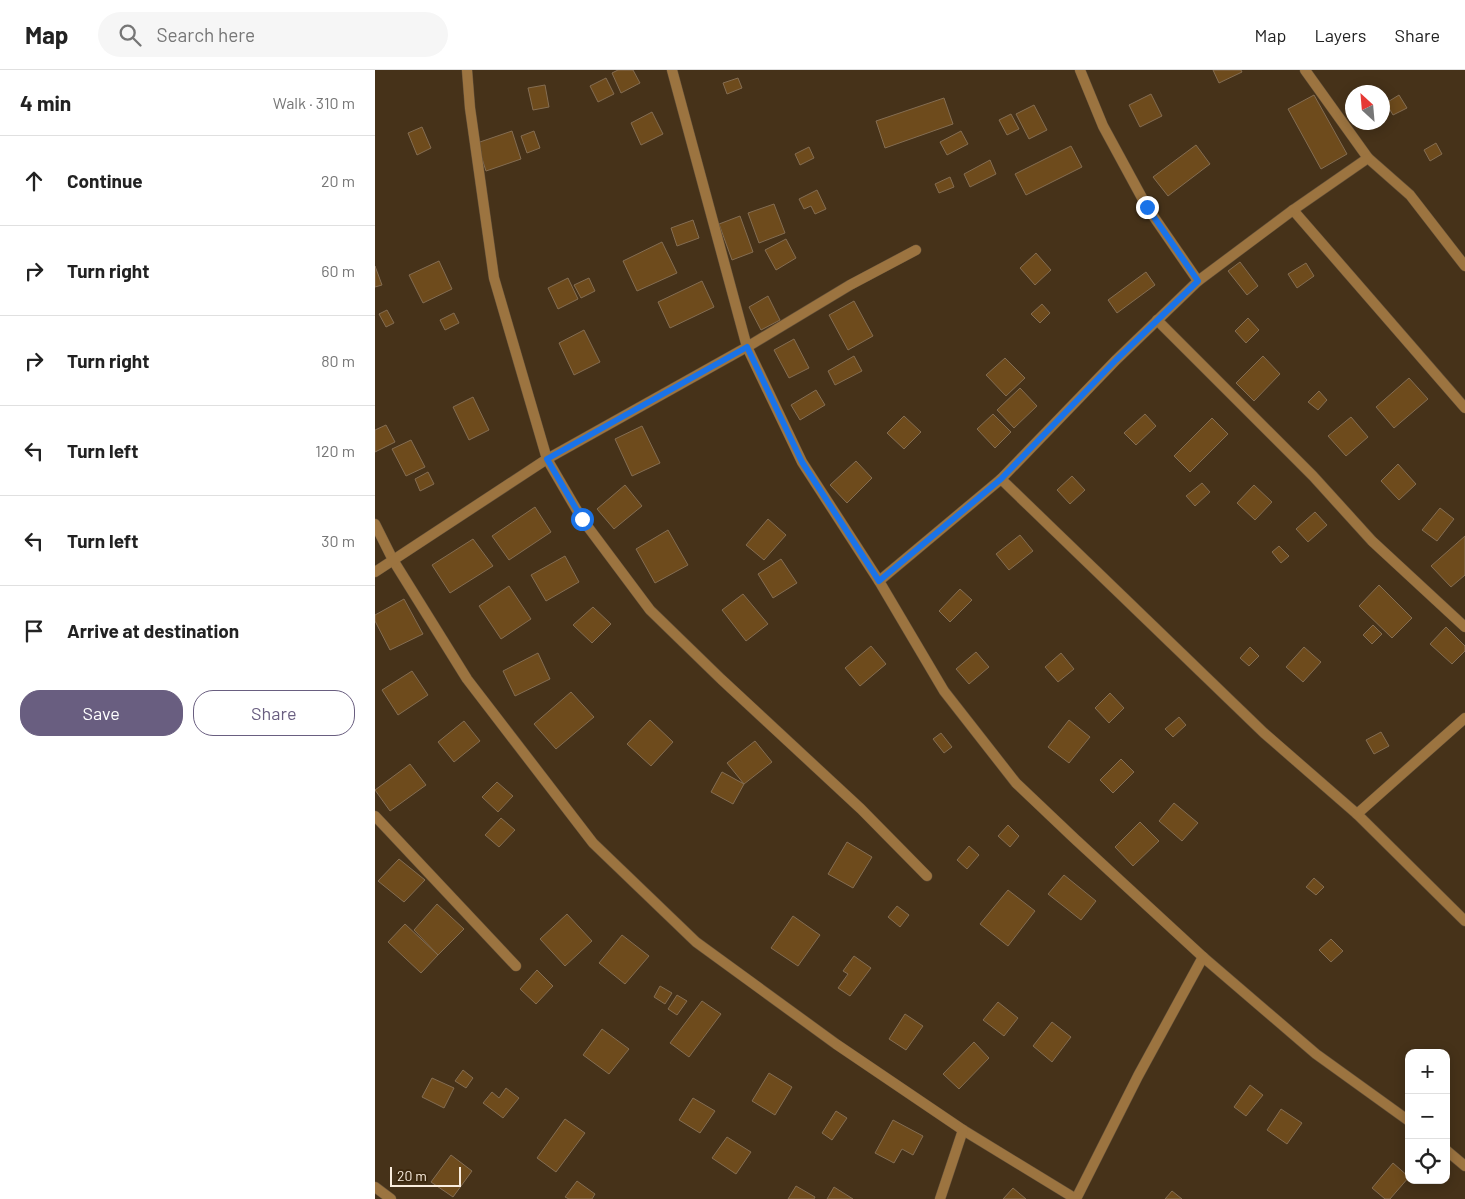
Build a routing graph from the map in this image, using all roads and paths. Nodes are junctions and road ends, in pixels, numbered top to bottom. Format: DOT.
graph roads {
  1 [pos="467,70"];
  2 [pos="673,70"];
  3 [pos="1080,70"];
  4 [pos="1305,70"];
  5 [pos="1368,158"];
  6 [pos="1293,210"];
  7 [pos="917,250"];
  8 [pos="1465,266"];
  9 [pos="1198,281"];
  10 [pos="1157,320"];
  11 [pos="747,347"];
  12 [pos="1465,408"];
  13 [pos="547,459"];
  14 [pos="1001,479"];
  15 [pos="375,524"];
  16 [pos="393,560"];
  17 [pos="375,572"];
  18 [pos="879,581"];
  19 [pos="1465,627"];
  20 [pos="1465,718"];
  21 [pos="1357,814"];
  22 [pos="375,816"];
  23 [pos="927,876"];
  24 [pos="1465,921"];
  25 [pos="1203,958"];
  26 [pos="516,966"];
  27 [pos="1405,1118"];
  28 [pos="963,1130"];
  29 [pos="1450,1153"];
  30 [pos="1465,1166"];
  31 [pos="375,1187"];
  32 [pos="391,1199"];
  33 [pos="940,1199"];
  34 [pos="1076,1199"];
  1 -- 13 [label="street"];
  2 -- 11 [label="street"];
  3 -- 9 [label="street"];
  4 -- 5 [label="street"];
  5 -- 6 [label="street"];
  5 -- 8 [label="street"];
  6 -- 9 [label="street"];
  6 -- 12 [label="street"];
  7 -- 11 [label="street"];
  9 -- 10 [label="street"];
  10 -- 14 [label="street"];
  10 -- 19 [label="street"];
  11 -- 13 [label="street"];
  11 -- 18 [label="street"];
  13 -- 16 [label="street"];
  13 -- 23 [label="street"];
  14 -- 18 [label="street"];
  14 -- 21 [label="street"];
  15 -- 16 [label="street"];
  16 -- 17 [label="street"];
  16 -- 28 [label="street"];
  18 -- 25 [label="street"];
  20 -- 21 [label="street"];
  21 -- 24 [label="street"];
  22 -- 26 [label="street"];
  25 -- 27 [label="street"];
  25 -- 34 [label="street"];
  28 -- 33 [label="street"];
  28 -- 34 [label="street"];
  29 -- 30 [label="street"];
  31 -- 32 [label="street"];
}
